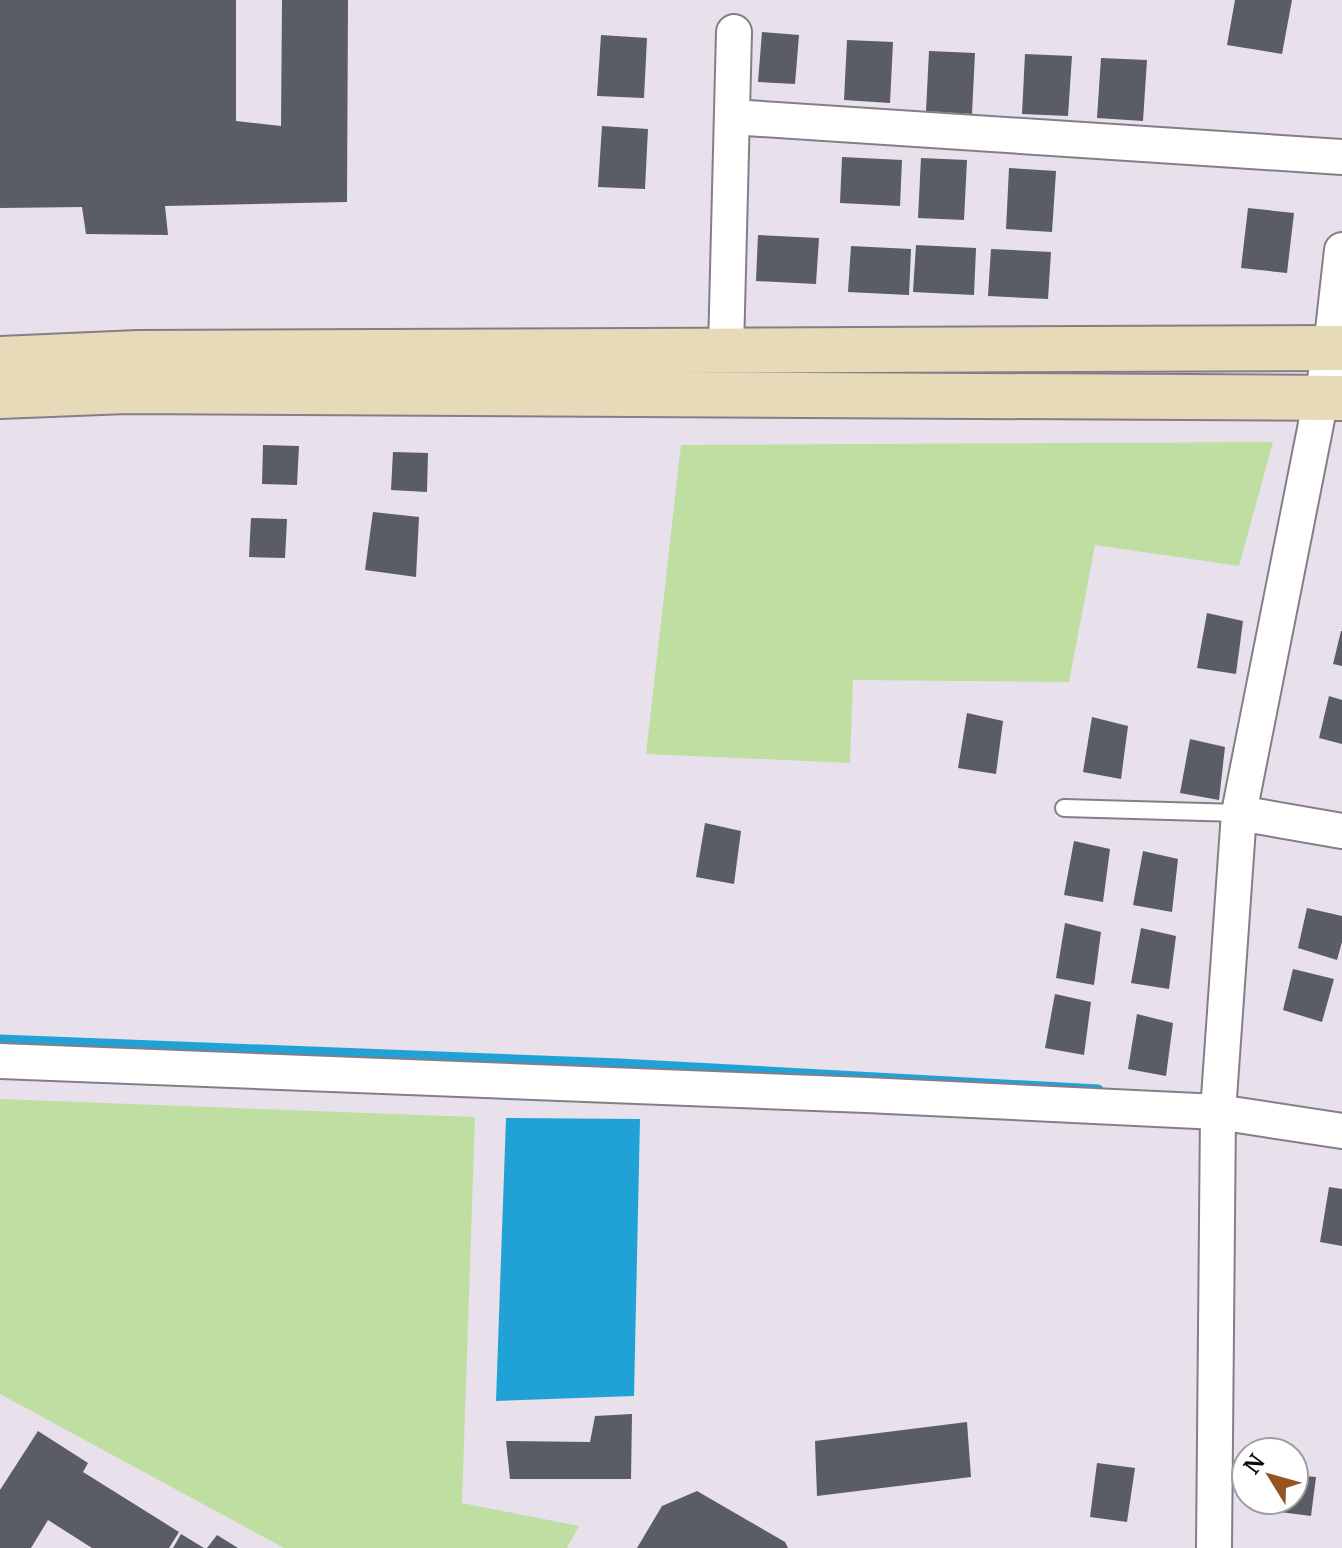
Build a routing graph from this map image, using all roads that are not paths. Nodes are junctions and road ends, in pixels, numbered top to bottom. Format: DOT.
graph roads {
  1 [pos="734,32"];
  2 [pos="732,117"];
  3 [pos="1342,157"];
  4 [pos="1342,250"];
  5 [pos="1336,348"];
  6 [pos="726,350"];
  7 [pos="0,359"];
  8 [pos="0,396"];
  9 [pos="1332,398"];
  10 [pos="1064,808"];
  11 [pos="1239,813"];
  12 [pos="1342,831"];
  13 [pos="0,1061"];
  14 [pos="1218,1112"];
  15 [pos="1342,1131"];
  16 [pos="1214,1548"];
  1 -- 2 [label="street"];
  2 -- 3 [label="street"];
  2 -- 6 [label="street"];
  4 -- 5 [label="street"];
  5 -- 6 [label="street"];
  5 -- 9 [label="street"];
  6 -- 7 [label="street"];
  8 -- 9 [label="street"];
  9 -- 11 [label="street"];
  10 -- 11 [label="lane"];
  11 -- 12 [label="street"];
  11 -- 14 [label="street"];
  13 -- 14 [label="street"];
  14 -- 15 [label="street"];
  14 -- 16 [label="street"];
}
